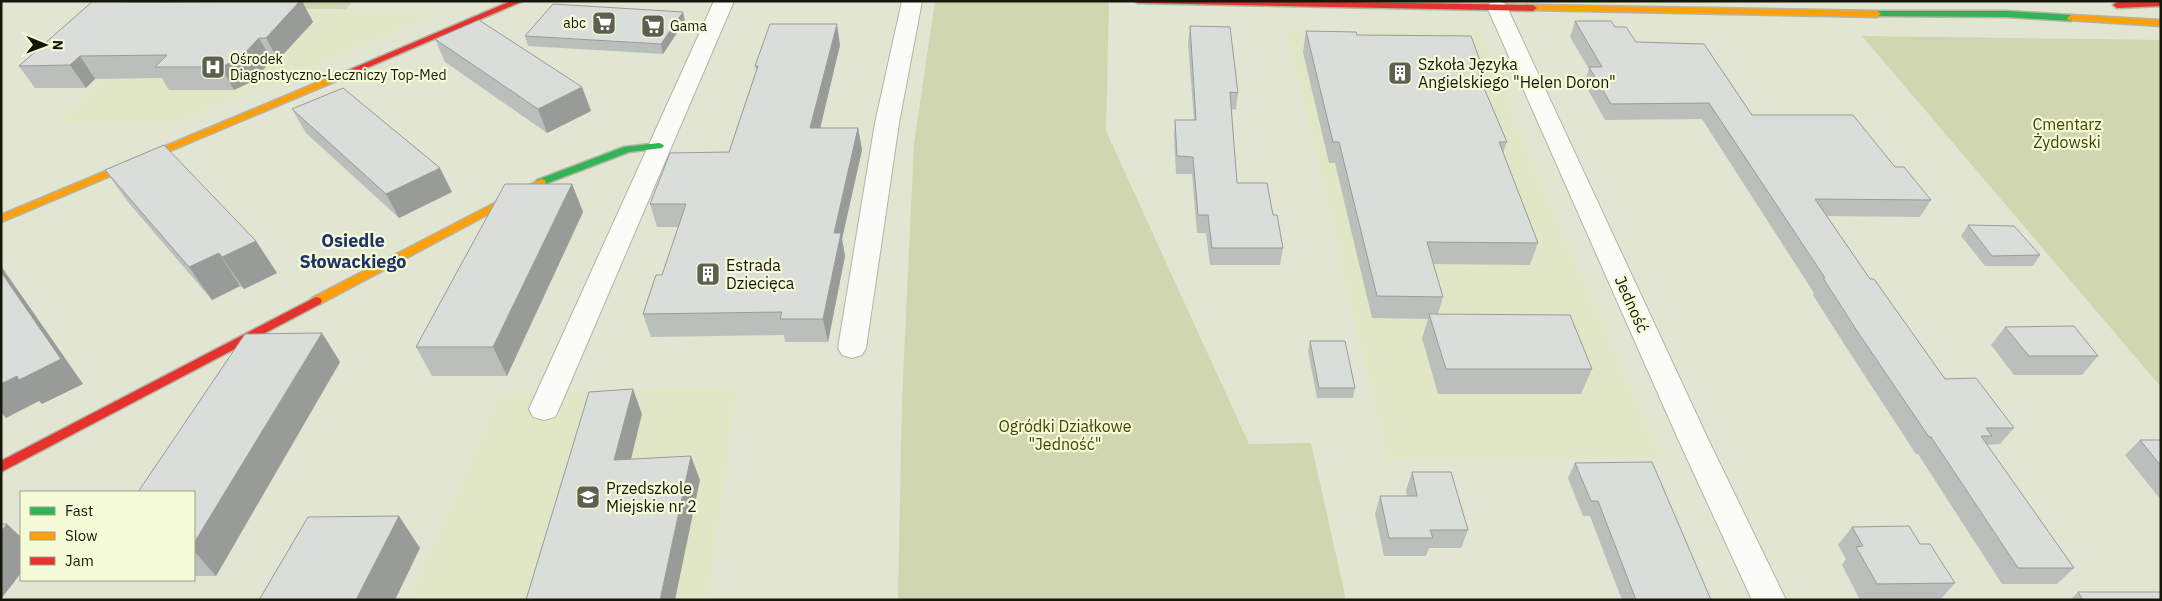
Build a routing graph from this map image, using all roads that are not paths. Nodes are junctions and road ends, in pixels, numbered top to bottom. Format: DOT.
graph roads {
  1 [pos="519,1"];
  2 [pos="724,1"];
  3 [pos="912,1"];
  4 [pos="1138,1"];
  5 [pos="1314,3"];
  6 [pos="2161,3"];
  7 [pos="2114,4"];
  8 [pos="1497,7"];
  9 [pos="2090,7"];
  10 [pos="2007,14"];
  11 [pos="2161,23"];
  12 [pos="659,146"];
  13 [pos="1,219"];
  14 [pos="852,348"];
  15 [pos="544,409"];
  16 [pos="1,467"];
  17 [pos="1769,600"];
  1 -- 13 [label="street"];
  2 -- 12 [label="street"];
  3 -- 14 [label="street"];
  4 -- 5 [label="street"];
  5 -- 8 [label="street"];
  6 -- 7 [label="street"];
  8 -- 10 [label="street"];
  8 -- 17 [label="street, Jedność"];
  9 -- 10 [label="street"];
  10 -- 11 [label="street"];
  12 -- 15 [label="street"];
  12 -- 16 [label="street"];
}
